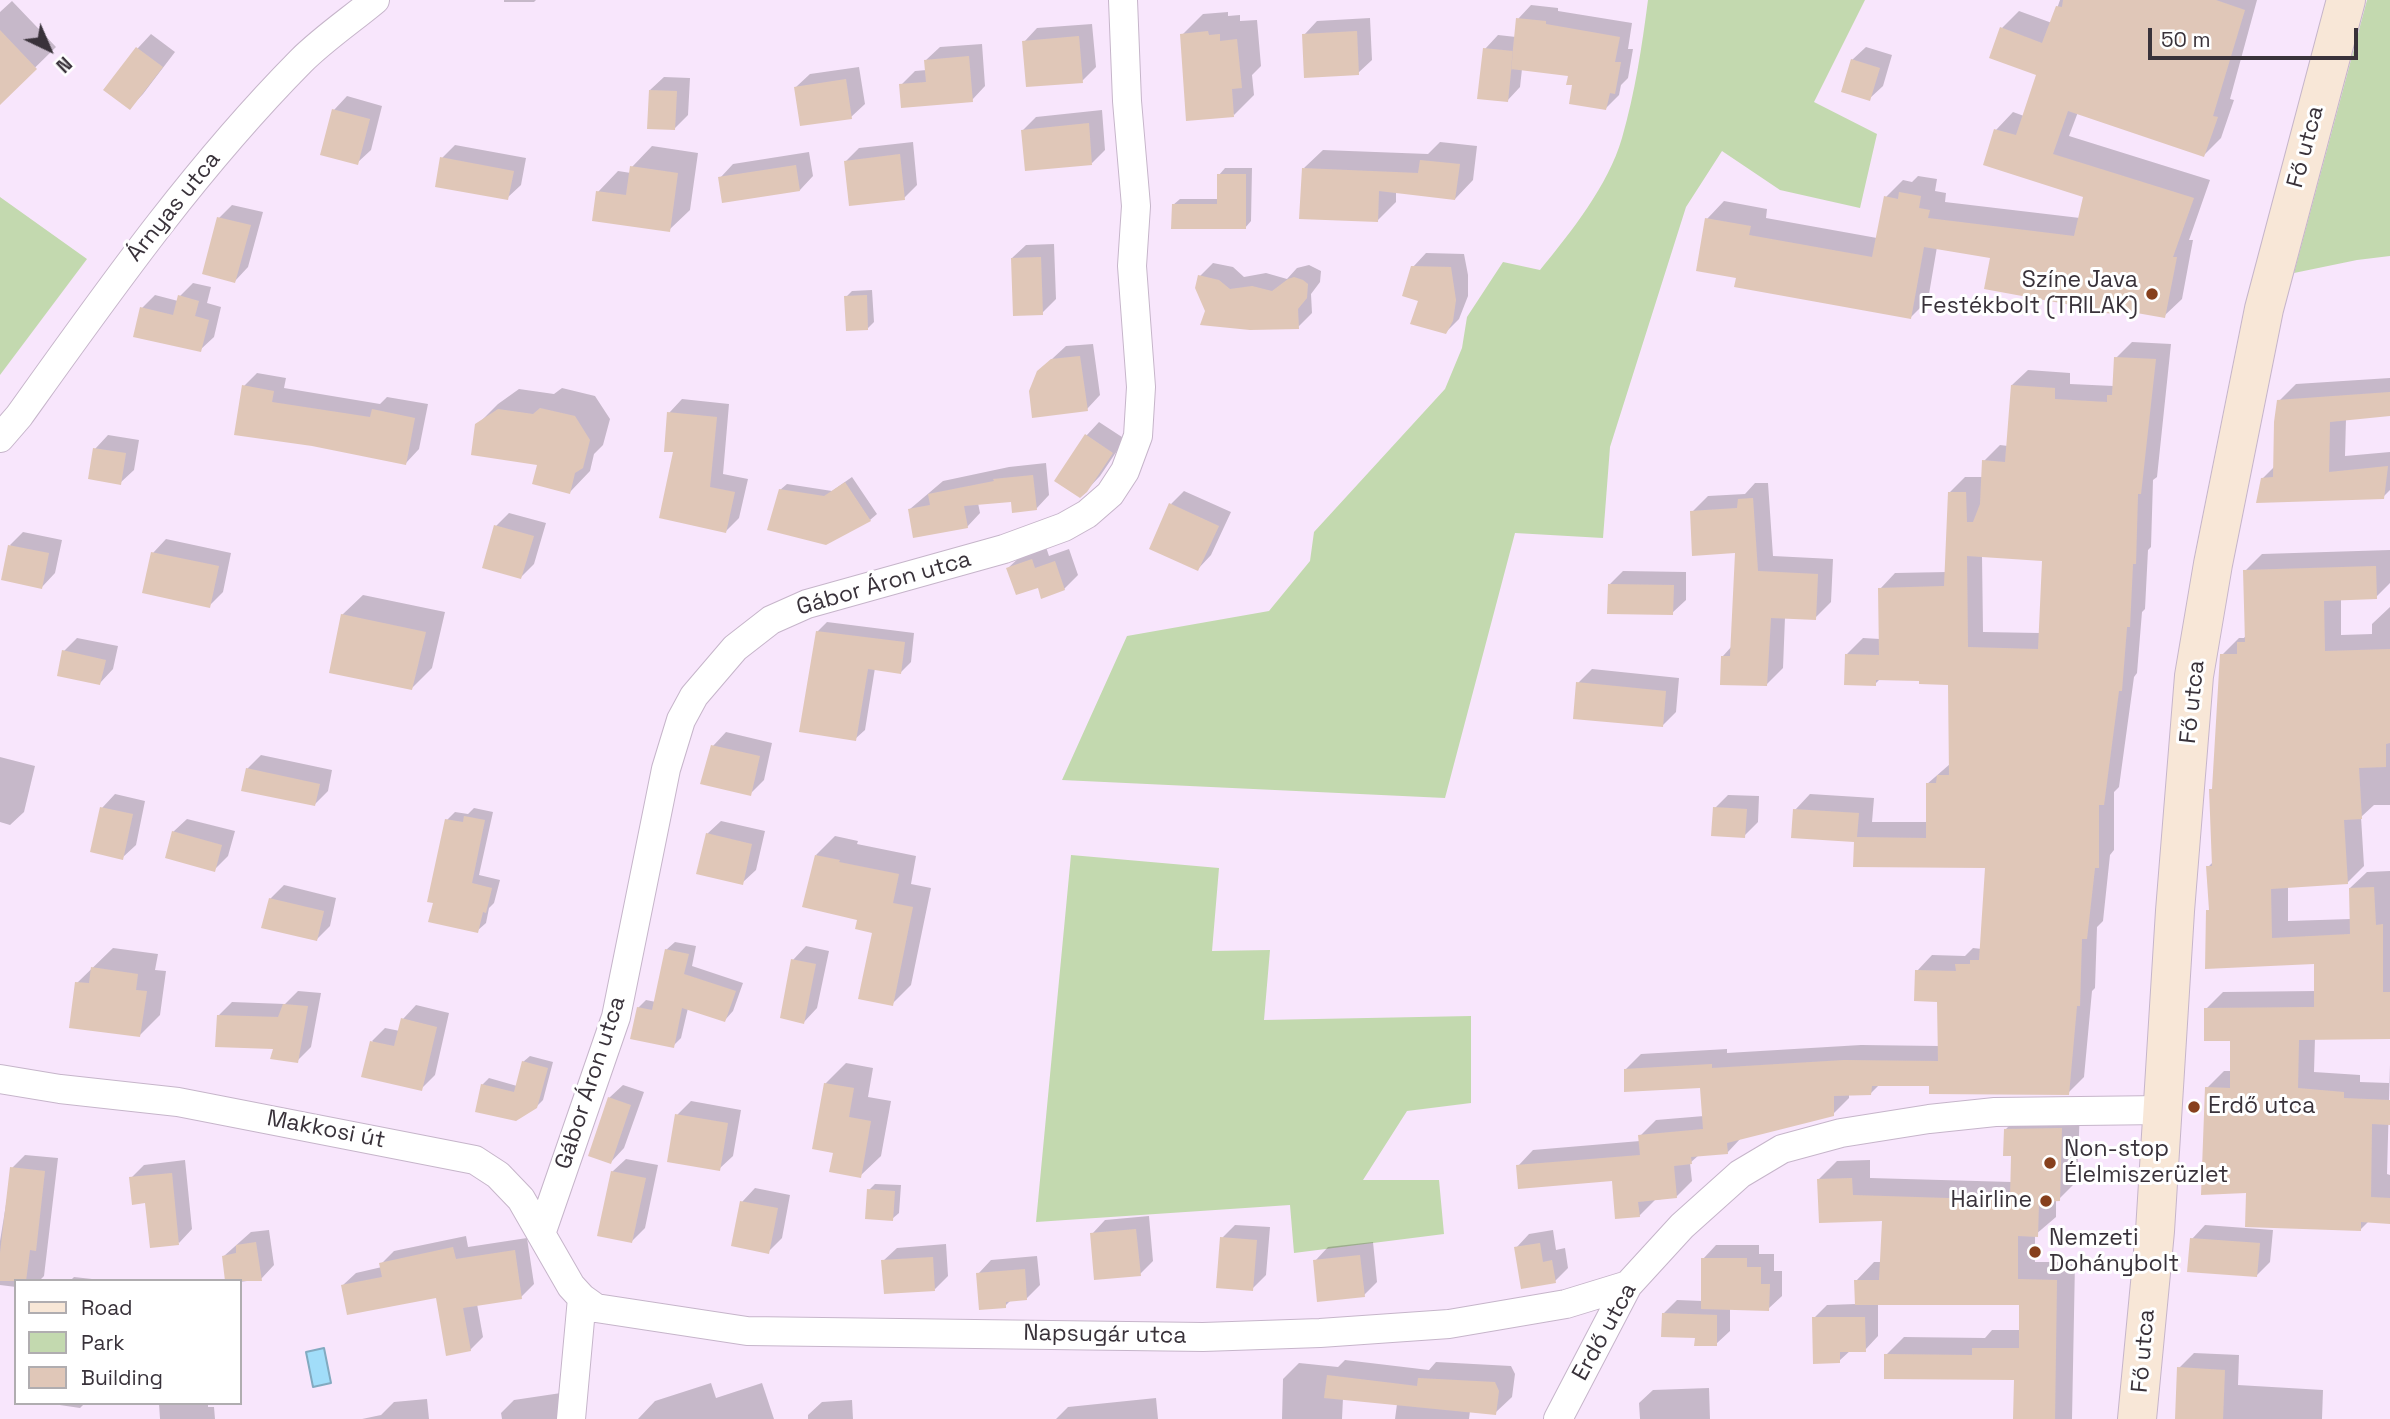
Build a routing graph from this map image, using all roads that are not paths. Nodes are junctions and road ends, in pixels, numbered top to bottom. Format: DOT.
graph roads {
  1 [pos="375,0"];
  2 [pos="1123,0"];
  3 [pos="2346,0"];
  4 [pos="0,438"];
  5 [pos="0,1079"];
  6 [pos="2164,1110"];
  7 [pos="541,1234"];
  8 [pos="1628,1285"];
  9 [pos="582,1298"];
  10 [pos="571,1419"];
  11 [pos="1558,1419"];
  12 [pos="2137,1419"];
  1 -- 4 [label="street, Árnyas utca"];
  2 -- 7 [label="street, Gábor Áron utca"];
  3 -- 6 [label="main road, Fő utca"];
  5 -- 7 [label="street, Makkosi út"];
  6 -- 8 [label="street, Erdő utca"];
  6 -- 12 [label="main road, Fő utca"];
  7 -- 9 [label="street, Makkosi út"];
  8 -- 9 [label="street, Napsugár utca"];
  8 -- 11 [label="street, Erdő utca"];
  9 -- 10 [label="street"];
}
